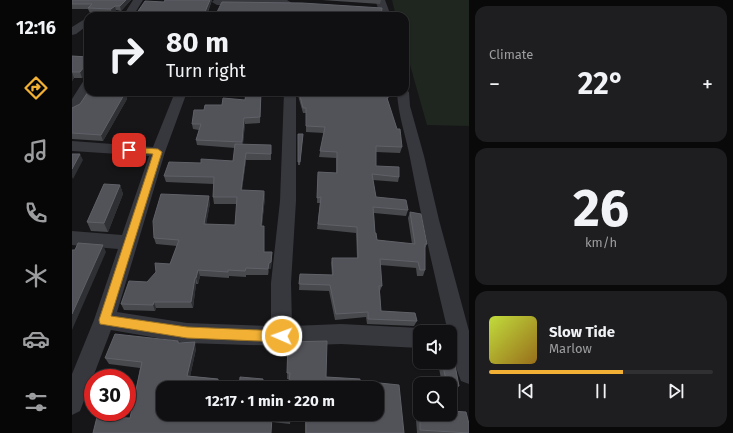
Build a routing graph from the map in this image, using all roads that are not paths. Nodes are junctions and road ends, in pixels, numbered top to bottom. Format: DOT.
graph roads {
  1 [pos="138,0"];
  2 [pos="217,1"];
  3 [pos="295,3"];
  4 [pos="130,12"];
  5 [pos="214,12"];
  6 [pos="77,15"];
  7 [pos="84,16"];
  8 [pos="84,23"];
  9 [pos="72,32"];
  10 [pos="84,90"];
  11 [pos="179,96"];
  12 [pos="290,96"];
  13 [pos="403,96"];
  14 [pos="72,109"];
  15 [pos="72,146"];
  16 [pos="158,152"];
  17 [pos="72,238"];
  18 [pos="129,243"];
  19 [pos="104,320"];
  20 [pos="453,325"];
  21 [pos="282,336"];
  22 [pos="413,338"];
  23 [pos="457,341"];
  24 [pos="469,373"];
  25 [pos="74,394"];
  1 -- 4 [label="street"];
  2 -- 3 [label="street"];
  2 -- 5 [label="street"];
  6 -- 7 [label="street"];
  8 -- 9 [label="street"];
  10 -- 14 [label="street"];
  11 -- 16 [label="street"];
  12 -- 21 [label="street"];
  13 -- 20 [label="street"];
  15 -- 16 [label="street"];
  16 -- 18 [label="street"];
  17 -- 18 [label="street"];
  18 -- 19 [label="street"];
  19 -- 21 [label="street"];
  19 -- 25 [label="street"];
  21 -- 22 [label="street"];
  23 -- 24 [label="street"];
}
